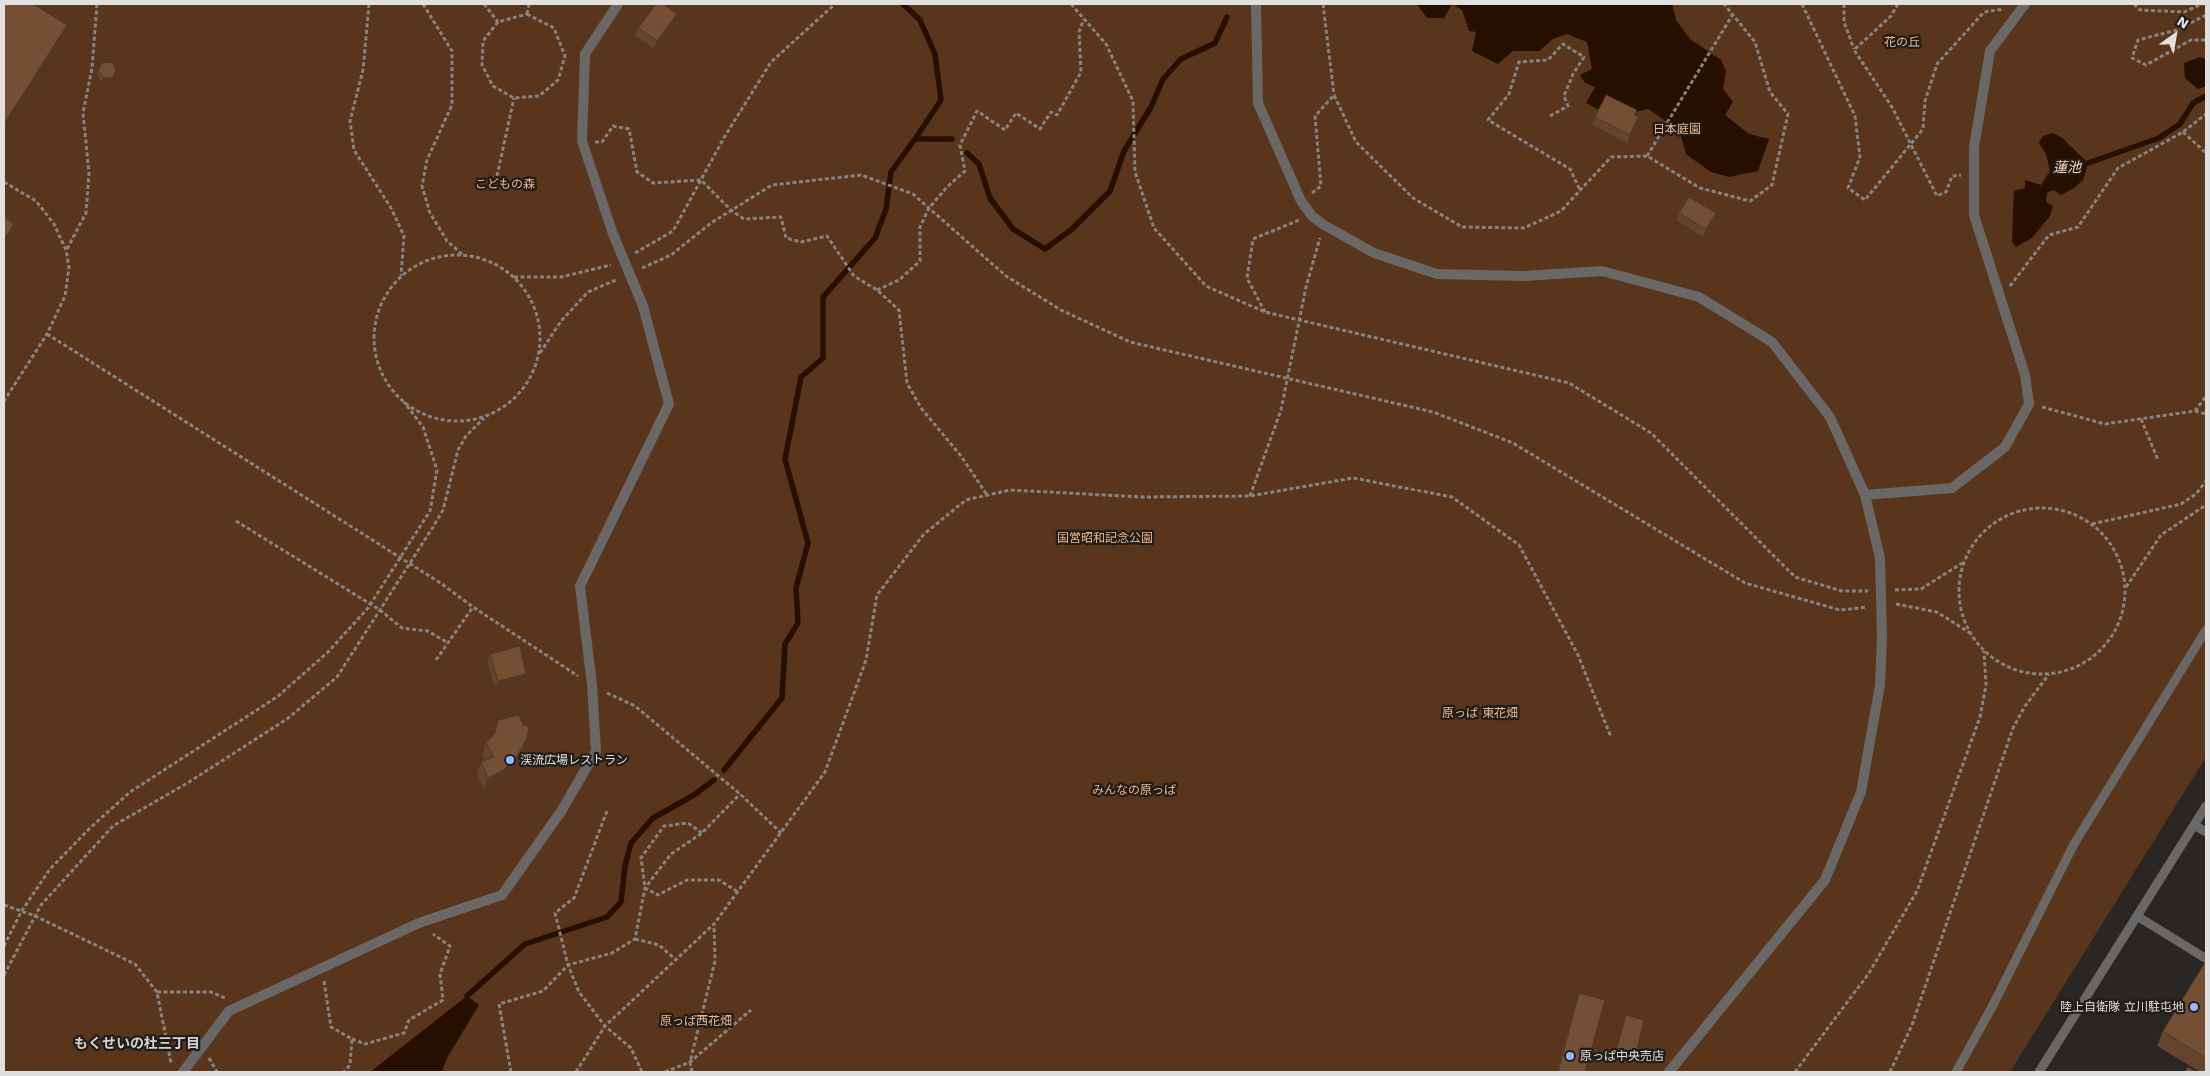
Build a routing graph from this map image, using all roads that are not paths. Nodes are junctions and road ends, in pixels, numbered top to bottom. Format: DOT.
graph roads {
  1 [pos="618,4"];
  2 [pos="1256,4"];
  3 [pos="2023,6"];
  4 [pos="1865,495"];
  5 [pos="2206,630"];
  6 [pos="2206,806"];
  7 [pos="2194,825"];
  8 [pos="2206,832"];
  9 [pos="2137,916"];
  10 [pos="2205,958"];
  11 [pos="183,1072"];
  12 [pos="1670,1072"];
  13 [pos="1956,1072"];
  14 [pos="2039,1072"];
  1 -- 11 [label="street"];
  2 -- 4 [label="street"];
  3 -- 4 [label="street"];
  4 -- 12 [label="street"];
  5 -- 13 [label="lane"];
  6 -- 7 [label="lane"];
  7 -- 8 [label="lane"];
  7 -- 9 [label="lane"];
  9 -- 10 [label="lane"];
  9 -- 14 [label="lane"];
}
